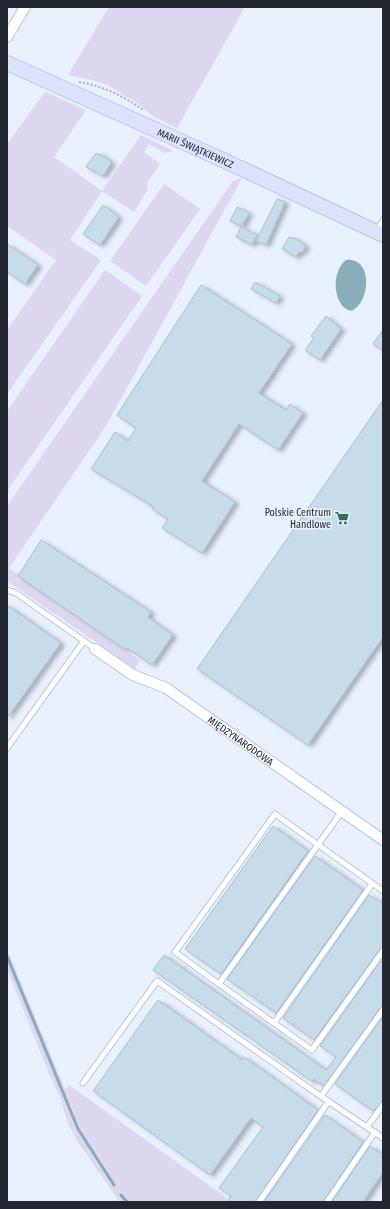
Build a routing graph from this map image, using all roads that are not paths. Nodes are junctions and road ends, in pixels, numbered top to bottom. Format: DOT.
graph roads {
  1 [pos="25,7"];
  2 [pos="7,38"];
  3 [pos="7,63"];
  4 [pos="381,229"];
  5 [pos="7,590"];
  6 [pos="84,641"];
  7 [pos="95,649"];
  8 [pos="7,748"];
  9 [pos="342,811"];
  10 [pos="383,840"];
  11 [pos="318,845"];
  12 [pos="372,884"];
  13 [pos="383,891"];
  14 [pos="383,951"];
  15 [pos="219,984"];
  16 [pos="383,1010"];
  17 [pos="274,1023"];
  18 [pos="83,1083"];
  19 [pos="321,1096"];
  20 [pos="329,1101"];
  21 [pos="383,1105"];
  22 [pos="367,1127"];
  23 [pos="375,1132"];
  24 [pos="383,1138"];
  25 [pos="259,1202"];
  26 [pos="327,1202"];
  1 -- 2 [label="street"];
  3 -- 4 [label="street, MARII ŚWIĄTKIEWICZ"];
  5 -- 6 [label="lane"];
  6 -- 7 [label="lane"];
  6 -- 8 [label="lane"];
  7 -- 9 [label="street, MIĘDZYNARODOWA"];
  9 -- 10 [label="street, MIĘDZYNARODOWA"];
  9 -- 11 [label="lane"];
  11 -- 12 [label="lane"];
  11 -- 15 [label="lane"];
  11 -- 15 [label="lane"];
  12 -- 13 [label="lane"];
  12 -- 17 [label="lane"];
  14 -- 17 [label="lane"];
  15 -- 17 [label="lane"];
  16 -- 19 [label="lane"];
  18 -- 19 [label="lane"];
  19 -- 20 [label="lane"];
  20 -- 22 [label="lane"];
  20 -- 25 [label="lane"];
  21 -- 22 [label="lane"];
  22 -- 23 [label="lane"];
  23 -- 24 [label="lane"];
  23 -- 26 [label="lane"];
}
